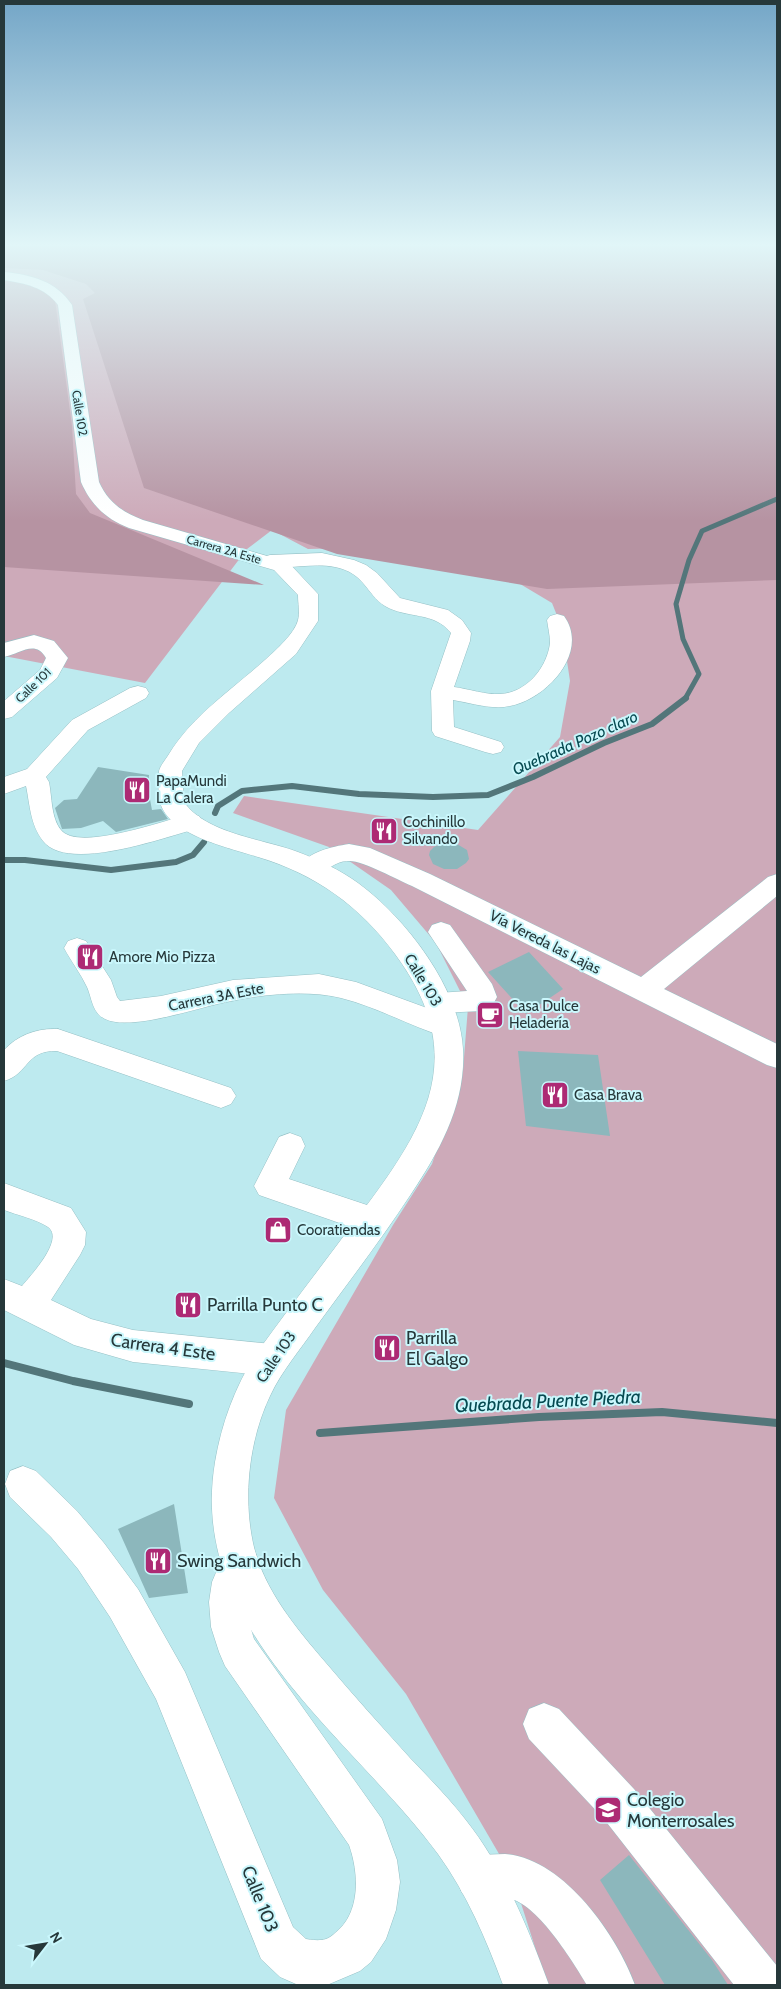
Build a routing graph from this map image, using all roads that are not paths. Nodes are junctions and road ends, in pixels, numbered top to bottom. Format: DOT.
graph roads {
  1 [pos="70,336"];
  2 [pos="136,524"];
  3 [pos="270,561"];
  4 [pos="305,587"];
  5 [pos="557,620"];
  6 [pos="4,651"];
  7 [pos="442,691"];
  8 [pos="138,693"];
  9 [pos="4,712"];
  10 [pos="493,747"];
  11 [pos="32,778"];
  12 [pos="4,786"];
  13 [pos="190,822"];
  14 [pos="310,868"];
  15 [pos="777,883"];
  16 [pos="441,932"];
  17 [pos="77,948"];
  18 [pos="643,991"];
  19 [pos="442,1014"];
  20 [pos="777,1057"];
  21 [pos="4,1070"];
  22 [pos="221,1096"];
  23 [pos="290,1146"];
  24 [pos="4,1196"];
  25 [pos="374,1221"];
  26 [pos="16,1300"];
  27 [pos="272,1360"];
  28 [pos="23,1484"];
  29 [pos="240,1563"];
  30 [pos="544,1724"];
  31 [pos="478,1877"];
  32 [pos="766,1978"];
  33 [pos="526,1985"];
  34 [pos="612,1985"];
  1 -- 2 [label="main road, Calle 102"];
  2 -- 3 [label="main road, Carrera 2A Este"];
  3 -- 4 [label="main road, Carrera 2A Este"];
  3 -- 7 [label="main road"];
  4 -- 13 [label="main road, Calle 103"];
  5 -- 7 [label="main road"];
  6 -- 9 [label="main road, Calle 101"];
  7 -- 10 [label="main road"];
  8 -- 11 [label="main road"];
  11 -- 12 [label="main road"];
  11 -- 13 [label="main road"];
  13 -- 14 [label="main road, Calle 103"];
  14 -- 18 [label="main road, Vía Vereda las Lajas"];
  14 -- 19 [label="main road, Calle 103"];
  15 -- 18 [label="main road"];
  16 -- 19 [label="main road"];
  17 -- 19 [label="main road, Carrera 3A Este"];
  18 -- 20 [label="main road, Vía Vereda las Lajas"];
  19 -- 25 [label="main road, Calle 103"];
  21 -- 22 [label="main road"];
  23 -- 25 [label="main road"];
  24 -- 26 [label="main road"];
  25 -- 27 [label="main road, Calle 103"];
  26 -- 27 [label="main road, Carrera 4 Este"];
  27 -- 29 [label="main road, Calle 103"];
  28 -- 29 [label="main road, Calle 103"];
  29 -- 31 [label="main road, Calle 103"];
  30 -- 32 [label="main road"];
  31 -- 33 [label="main road, Calle 103"];
  31 -- 34 [label="main road"];
}
